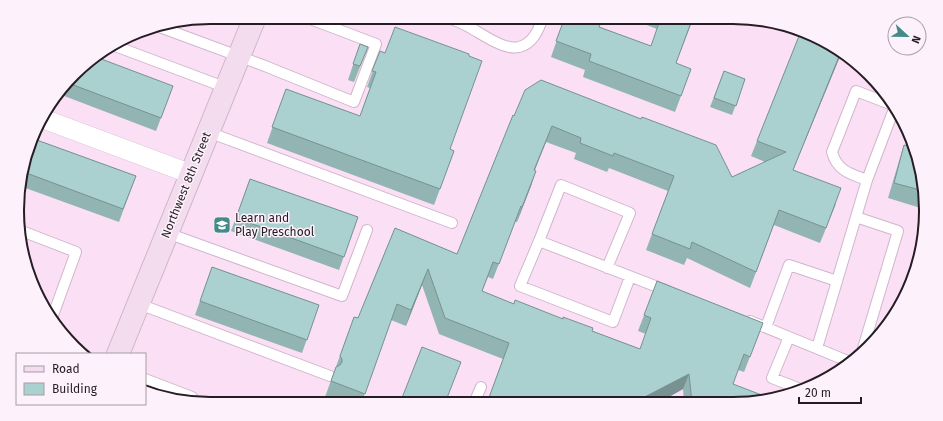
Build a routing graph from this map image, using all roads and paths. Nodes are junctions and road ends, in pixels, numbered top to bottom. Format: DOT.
graph roads {
  1 [pos="252,24"];
  2 [pos="323,24"];
  3 [pos="462,24"];
  4 [pos="540,24"];
  5 [pos="166,29"];
  6 [pos="120,47"];
  7 [pos="239,57"];
  8 [pos="227,88"];
  9 [pos="884,102"];
  10 [pos="892,114"];
  11 [pos="47,120"];
  12 [pos="208,132"];
  13 [pos="191,174"];
  14 [pos="867,180"];
  15 [pos="856,217"];
  16 [pos="452,223"];
  17 [pos="367,230"];
  18 [pos="26,233"];
  19 [pos="167,233"];
  20 [pos="539,241"];
  21 [pos="607,268"];
  22 [pos="630,277"];
  23 [pos="837,281"];
  24 [pos="680,295"];
  25 [pos="139,304"];
  26 [pos="54,312"];
  27 [pos="737,316"];
  28 [pos="766,327"];
  29 [pos="789,337"];
  30 [pos="865,341"];
  31 [pos="817,348"];
  32 [pos="118,353"];
  33 [pos="844,360"];
  34 [pos="330,376"];
  35 [pos="146,378"];
  36 [pos="794,386"];
  37 [pos="481,387"];
  38 [pos="188,395"];
  39 [pos="477,397"];
  1 -- 7 [label="street, Northwest 8th Street"];
  2 -- 7 [label="lane"];
  3 -- 4 [label="lane"];
  5 -- 7 [label="lane"];
  6 -- 8 [label="lane"];
  7 -- 8 [label="street, Northwest 8th Street"];
  8 -- 12 [label="street, Northwest 8th Street"];
  9 -- 14 [label="lane"];
  10 -- 14 [label="lane"];
  11 -- 13 [label="street"];
  12 -- 13 [label="street, Northwest 8th Street"];
  12 -- 16 [label="lane"];
  13 -- 19 [label="street, Northwest 8th Street"];
  14 -- 15 [label="lane"];
  15 -- 23 [label="lane"];
  15 -- 30 [label="lane"];
  17 -- 19 [label="lane"];
  18 -- 26 [label="lane"];
  19 -- 25 [label="street, Northwest 8th Street"];
  20 -- 21 [label="lane"];
  20 -- 21 [label="lane"];
  20 -- 22 [label="lane"];
  21 -- 22 [label="lane"];
  22 -- 24 [label="lane"];
  23 -- 28 [label="lane"];
  23 -- 31 [label="lane"];
  25 -- 32 [label="street, Northwest 8th Street"];
  25 -- 34 [label="lane"];
  27 -- 28 [label="lane"];
  28 -- 29 [label="lane"];
  29 -- 31 [label="lane"];
  29 -- 36 [label="lane"];
  31 -- 33 [label="lane"];
  35 -- 38 [label="lane"];
  37 -- 39 [label="lane"];
}
